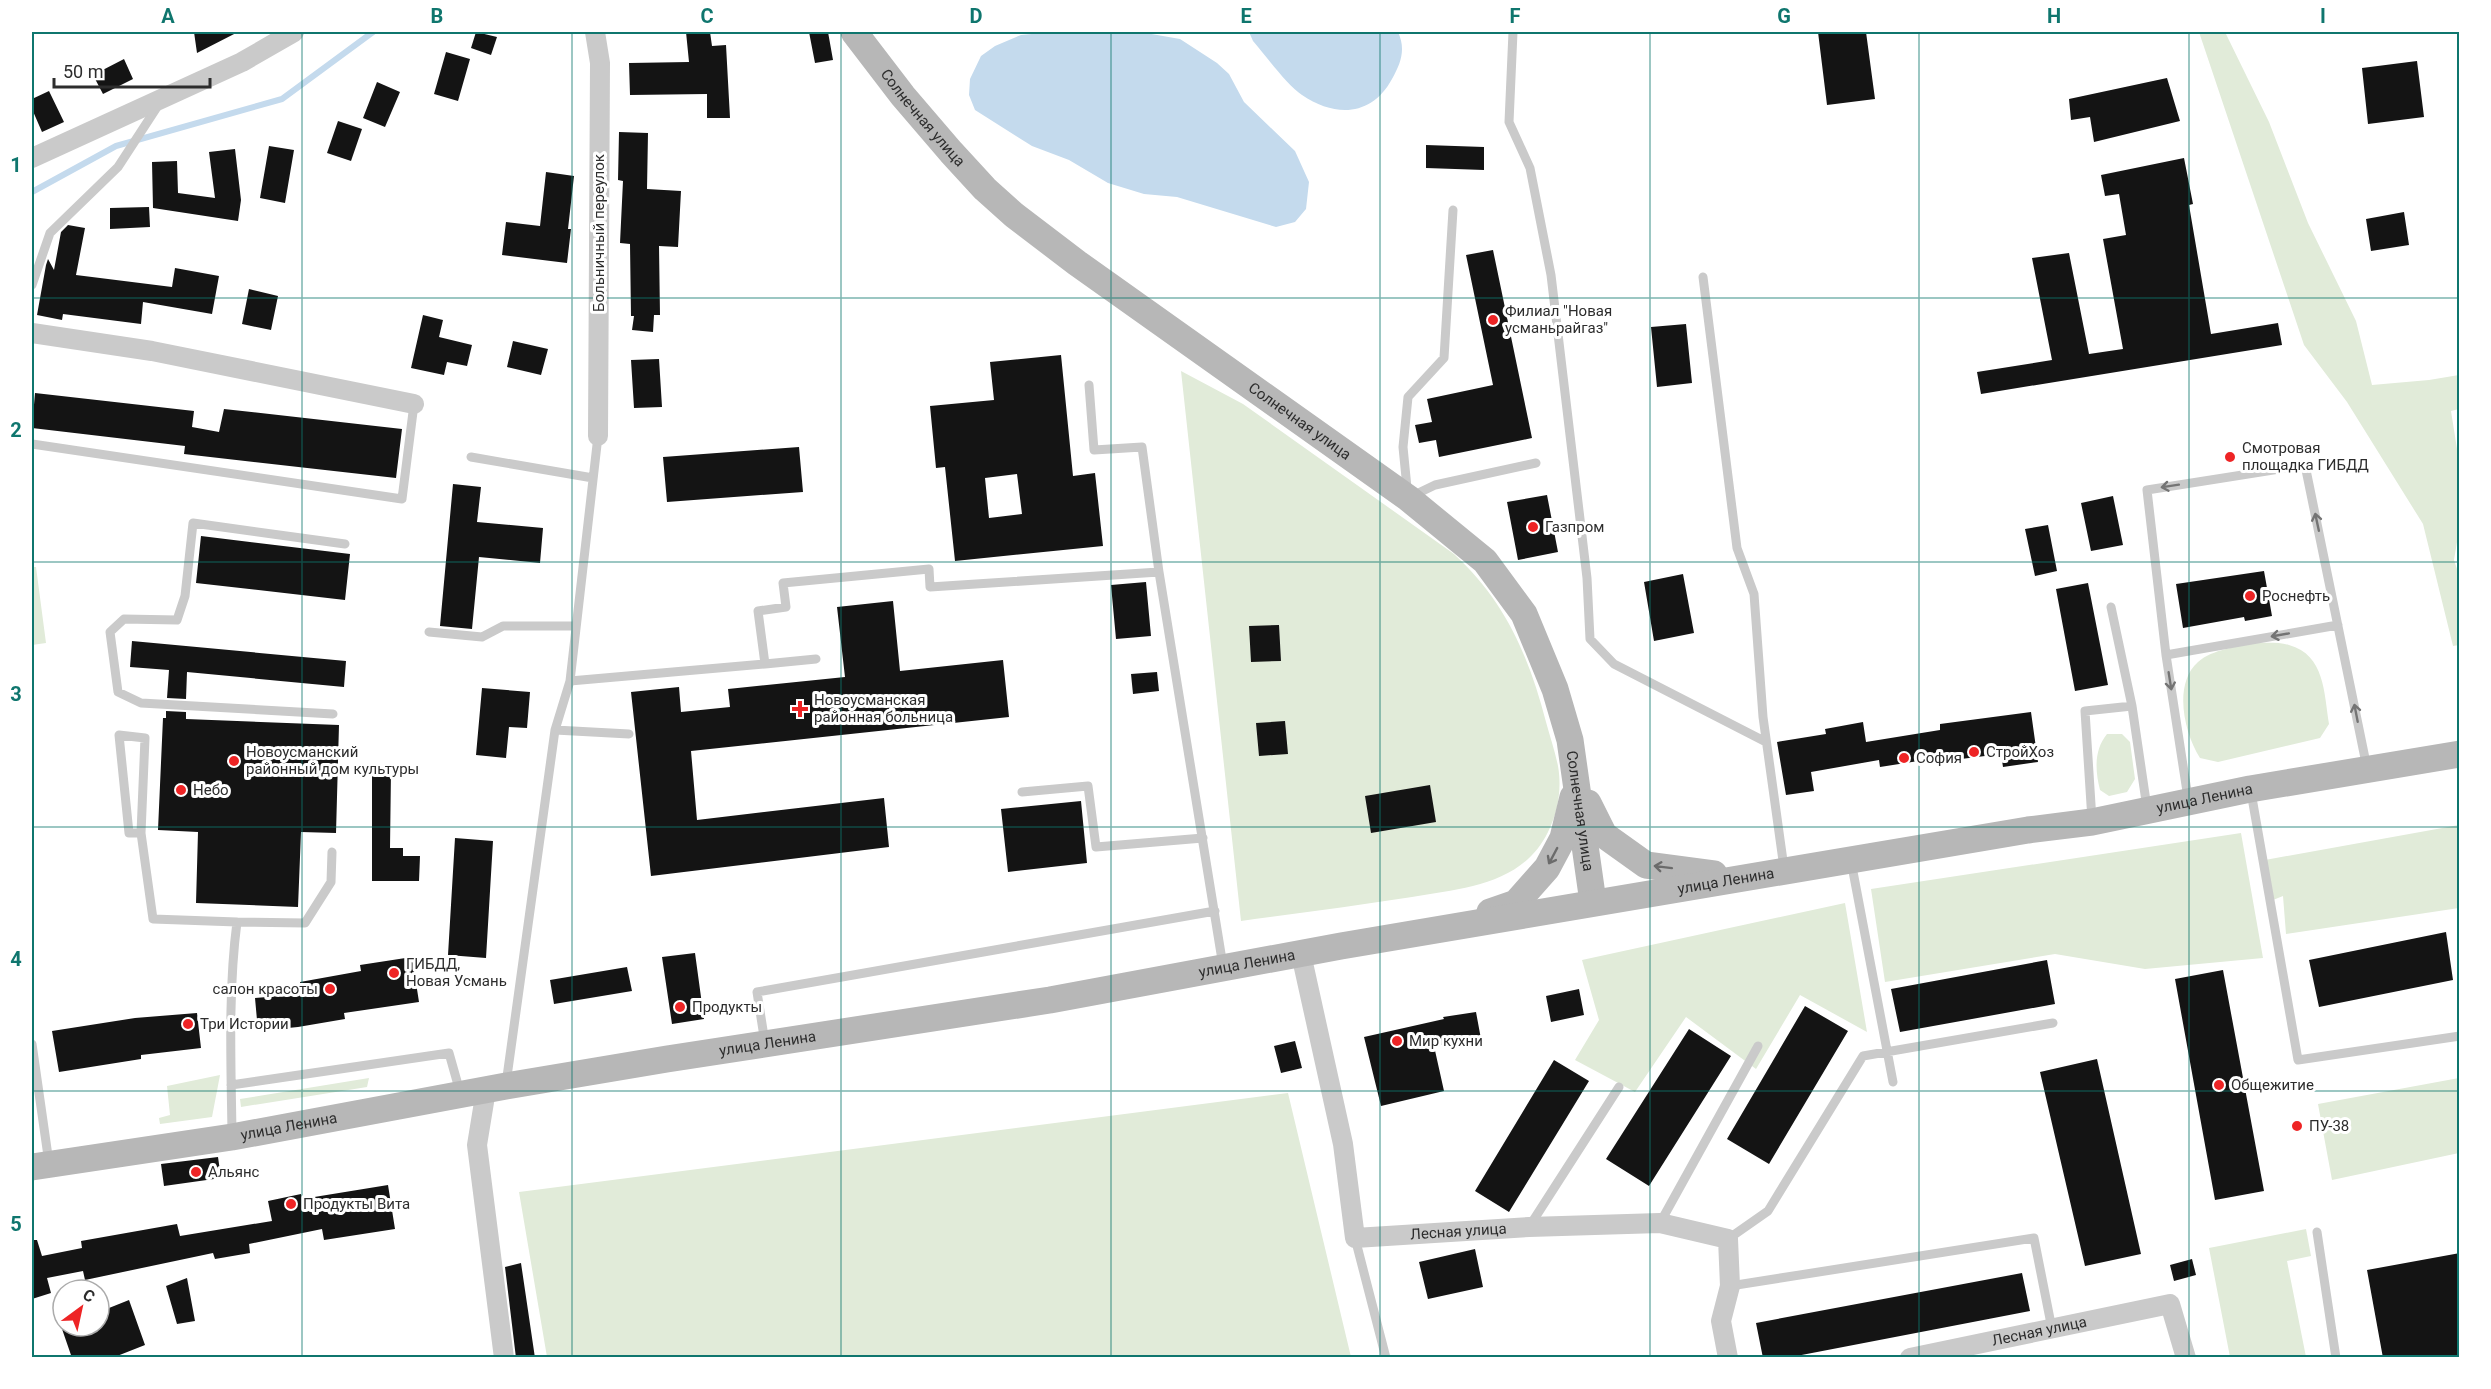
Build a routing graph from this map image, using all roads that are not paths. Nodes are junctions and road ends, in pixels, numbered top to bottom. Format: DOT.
graph roads {
  1 [pos="294,32"];
  2 [pos="595,32"];
  3 [pos="854,32"];
  4 [pos="1513,32"];
  5 [pos="163,98"];
  6 [pos="32,158"];
  7 [pos="1453,210"];
  8 [pos="1703,277"];
  9 [pos="32,285"];
  10 [pos="32,333"];
  11 [pos="1089,385"];
  12 [pos="414,404"];
  13 [pos="598,436"];
  14 [pos="32,444"];
  15 [pos="471,457"];
  16 [pos="1536,463"];
  17 [pos="593,478"];
  18 [pos="1408,498"];
  19 [pos="345,544"];
  20 [pos="1159,572"];
  21 [pos="2111,607"];
  22 [pos="2338,625"];
  23 [pos="576,626"];
  24 [pos="429,632"];
  25 [pos="2166,655"];
  26 [pos="816,659"];
  27 [pos="765,664"];
  28 [pos="570,681"];
  29 [pos="2132,706"];
  30 [pos="333,714"];
  31 [pos="555,730"];
  32 [pos="629,734"];
  33 [pos="1766,742"];
  34 [pos="2460,754"];
  35 [pos="2368,770"];
  36 [pos="1577,781"];
  37 [pos="2250,789"];
  38 [pos="1022,792"];
  39 [pos="2189,802"];
  40 [pos="2147,811"];
  41 [pos="2092,822"];
  42 [pos="141,833"];
  43 [pos="1203,838"];
  44 [pos="332,852"];
  45 [pos="1851,859"];
  46 [pos="1785,871"];
  47 [pos="1742,877"];
  48 [pos="1593,902"];
  49 [pos="1215,911"];
  50 [pos="237,922"];
  51 [pos="1449,927"];
  52 [pos="1301,954"];
  53 [pos="1223,968"];
  54 [pos="2053,1023"];
  55 [pos="2460,1036"];
  56 [pos="32,1044"];
  57 [pos="765,1044"];
  58 [pos="1758,1046"];
  59 [pos="1887,1052"];
  60 [pos="1893,1082"];
  61 [pos="231,1085"];
  62 [pos="1619,1087"];
  63 [pos="484,1090"];
  64 [pos="232,1137"];
  65 [pos="41,1166"];
  66 [pos="1660,1223"];
  67 [pos="1529,1227"];
  68 [pos="2317,1232"];
  69 [pos="1355,1238"];
  70 [pos="1728,1239"];
  71 [pos="1730,1286"];
  72 [pos="2052,1329"];
  73 [pos="504,1358"];
  74 [pos="1386,1358"];
  75 [pos="1728,1358"];
  76 [pos="1910,1358"];
  77 [pos="2186,1358"];
  78 [pos="2336,1358"];
  1 -- 5 [label="street"];
  2 -- 13 [label="street, Больничный переулок"];
  3 -- 18 [label="main road, Солнечная улица"];
  4 -- 33 [label="lane"];
  5 -- 6 [label="street"];
  5 -- 9 [label="lane"];
  7 -- 18 [label="lane"];
  8 -- 33 [label="lane"];
  10 -- 12 [label="street"];
  11 -- 20 [label="lane"];
  12 -- 14 [label="lane"];
  13 -- 17 [label="lane"];
  15 -- 17 [label="lane"];
  16 -- 18 [label="lane"];
  17 -- 23 [label="lane"];
  18 -- 36 [label="main road, Солнечная улица"];
  19 -- 30 [label="lane"];
  20 -- 27 [label="lane"];
  20 -- 43 [label="lane"];
  21 -- 29 [label="lane"];
  22 -- 25 [label="lane, one-way"];
  22 -- 25 [label="lane, one-way"];
  35 -- 22 [label="lane, one-way"];
  23 -- 24 [label="lane"];
  23 -- 28 [label="lane"];
  25 -- 39 [label="lane, one-way"];
  26 -- 27 [label="lane"];
  27 -- 28 [label="lane"];
  28 -- 31 [label="lane"];
  29 -- 40 [label="lane"];
  29 -- 41 [label="lane"];
  31 -- 32 [label="lane"];
  31 -- 63 [label="lane"];
  33 -- 46 [label="lane"];
  34 -- 35 [label="main road, улица Ленина"];
  35 -- 37 [label="main road, улица Ленина"];
  47 -- 36 [label="main road, one-way"];
  36 -- 48 [label="main road, Солнечная улица"];
  36 -- 51 [label="main road, one-way"];
  37 -- 39 [label="main road, улица Ленина"];
  37 -- 55 [label="lane"];
  38 -- 43 [label="lane"];
  39 -- 40 [label="main road, улица Ленина"];
  40 -- 41 [label="main road, улица Ленина"];
  41 -- 45 [label="main road, улица Ленина"];
  42 -- 42 [label="lane"];
  42 -- 50 [label="lane"];
  43 -- 49 [label="lane"];
  44 -- 50 [label="lane"];
  45 -- 46 [label="main road, улица Ленина"];
  45 -- 59 [label="lane"];
  46 -- 47 [label="main road, улица Ленина"];
  47 -- 48 [label="main road, улица Ленина"];
  48 -- 51 [label="main road, улица Ленина"];
  49 -- 53 [label="lane"];
  49 -- 57 [label="lane"];
  50 -- 61 [label="lane"];
  51 -- 52 [label="main road, улица Ленина"];
  52 -- 53 [label="main road, улица Ленина"];
  52 -- 69 [label="street"];
  53 -- 57 [label="main road, улица Ленина"];
  54 -- 59 [label="lane"];
  56 -- 65 [label="lane"];
  57 -- 63 [label="main road, улица Ленина"];
  58 -- 66 [label="lane"];
  59 -- 60 [label="lane"];
  59 -- 70 [label="lane"];
  61 -- 63 [label="lane"];
  61 -- 64 [label="lane"];
  62 -- 67 [label="lane"];
  63 -- 64 [label="main road, улица Ленина"];
  63 -- 73 [label="street"];
  64 -- 65 [label="main road, улица Ленина"];
  66 -- 67 [label="street, Лесная улица"];
  66 -- 70 [label="street, Лесная улица"];
  67 -- 69 [label="street, Лесная улица"];
  68 -- 78 [label="lane"];
  69 -- 74 [label="lane"];
  70 -- 71 [label="street"];
  71 -- 72 [label="lane"];
  71 -- 75 [label="street"];
  72 -- 76 [label="street, Лесная улица"];
  72 -- 77 [label="street, Лесная улица"];
}
